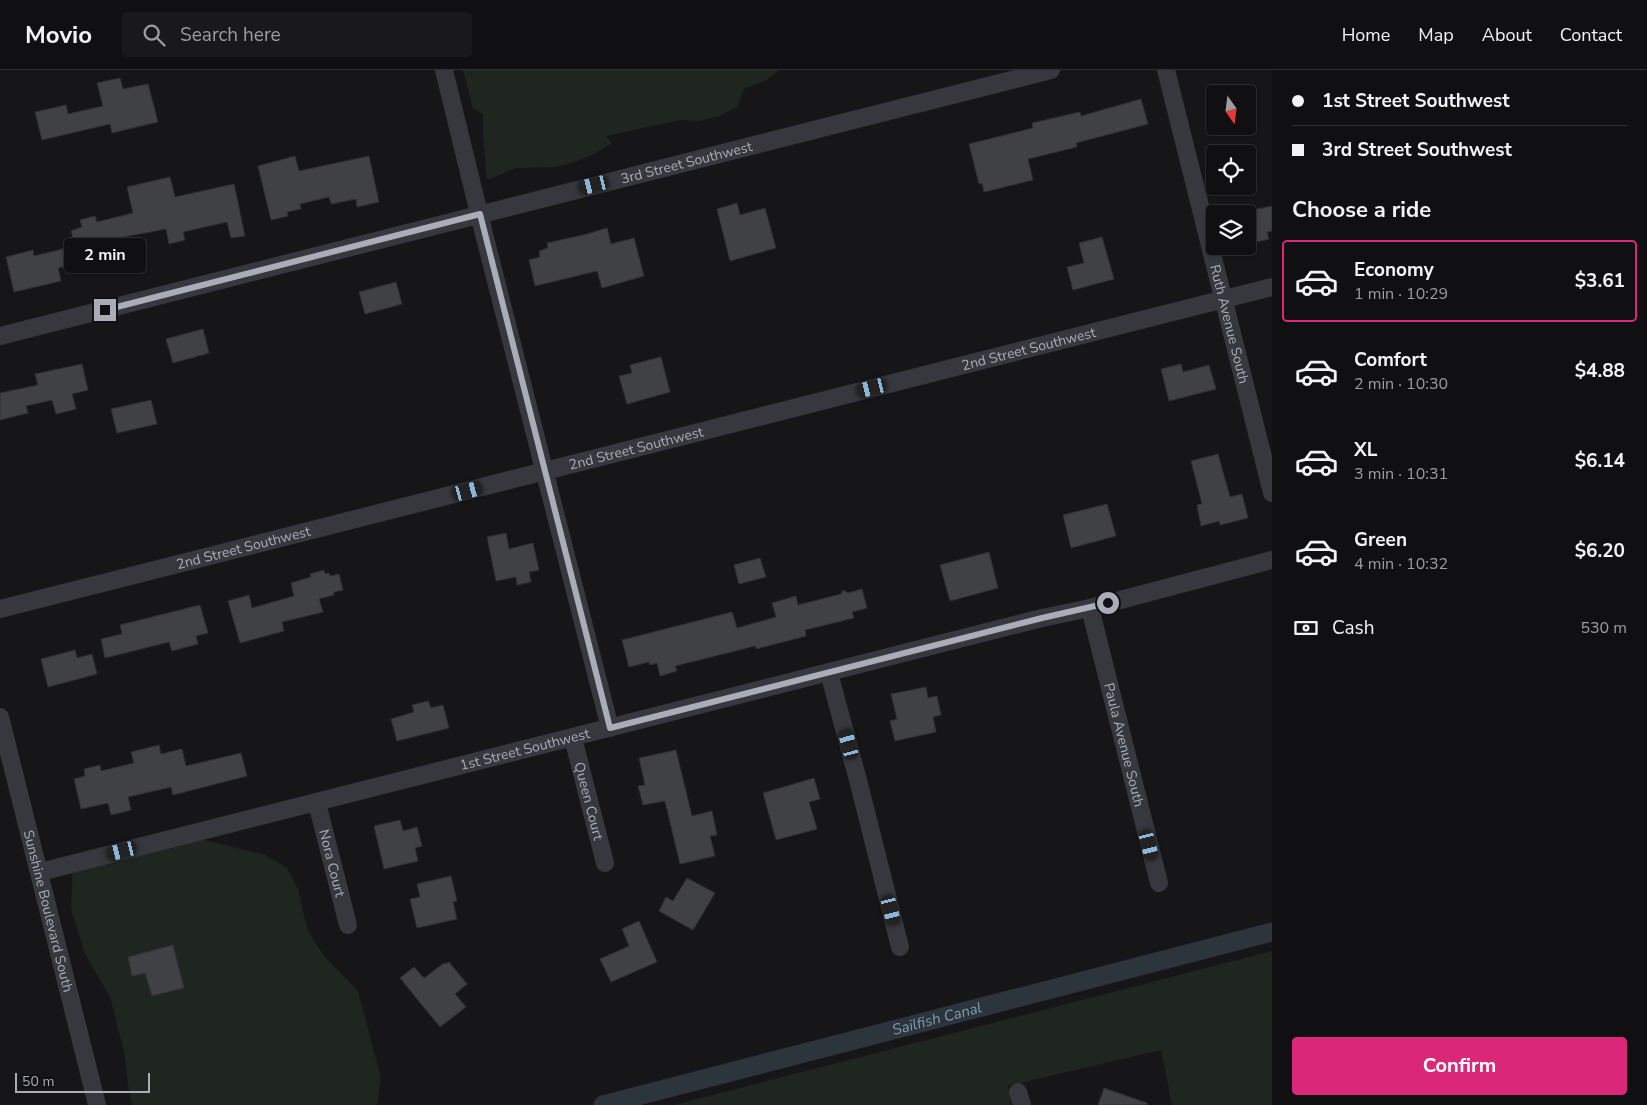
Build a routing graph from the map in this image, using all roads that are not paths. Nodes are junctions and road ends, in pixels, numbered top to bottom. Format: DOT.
graph roads {
  1 [pos="444,70"];
  2 [pos="1051,70"];
  3 [pos="1166,70"];
  4 [pos="480,214"];
  5 [pos="1272,287"];
  6 [pos="1224,300"];
  7 [pos="0,336"];
  8 [pos="545,471"];
  9 [pos="1272,493"];
  10 [pos="1272,560"];
  11 [pos="1090,608"];
  12 [pos="0,609"];
  13 [pos="829,673"];
  14 [pos="0,717"];
  15 [pos="610,728"];
  16 [pos="574,738"];
  17 [pos="317,803"];
  18 [pos="605,864"];
  19 [pos="40,872"];
  20 [pos="1158,883"];
  21 [pos="348,925"];
  22 [pos="900,947"];
  23 [pos="97,1105"];
  1 -- 4 [label="street"];
  2 -- 4 [label="street, 3rd Street Southwest"];
  3 -- 6 [label="street, Ruth Avenue South"];
  4 -- 7 [label="street, 3rd Street Southwest"];
  4 -- 8 [label="street"];
  5 -- 6 [label="street, 2nd Street Southwest"];
  6 -- 8 [label="street, 2nd Street Southwest"];
  6 -- 9 [label="street, Ruth Avenue South"];
  8 -- 12 [label="street, 2nd Street Southwest"];
  8 -- 15 [label="street"];
  10 -- 11 [label="street, 1st Street Southwest"];
  11 -- 13 [label="street, 1st Street Southwest"];
  11 -- 20 [label="street, Paula Avenue South"];
  13 -- 15 [label="street, 1st Street Southwest"];
  13 -- 22 [label="street"];
  14 -- 19 [label="street, Sunshine Boulevard South"];
  15 -- 16 [label="street, 1st Street Southwest"];
  16 -- 17 [label="street, 1st Street Southwest"];
  16 -- 18 [label="street, Queen Court"];
  17 -- 19 [label="street, 1st Street Southwest"];
  17 -- 21 [label="street, Nora Court"];
  19 -- 23 [label="street, Sunshine Boulevard South"];
}
